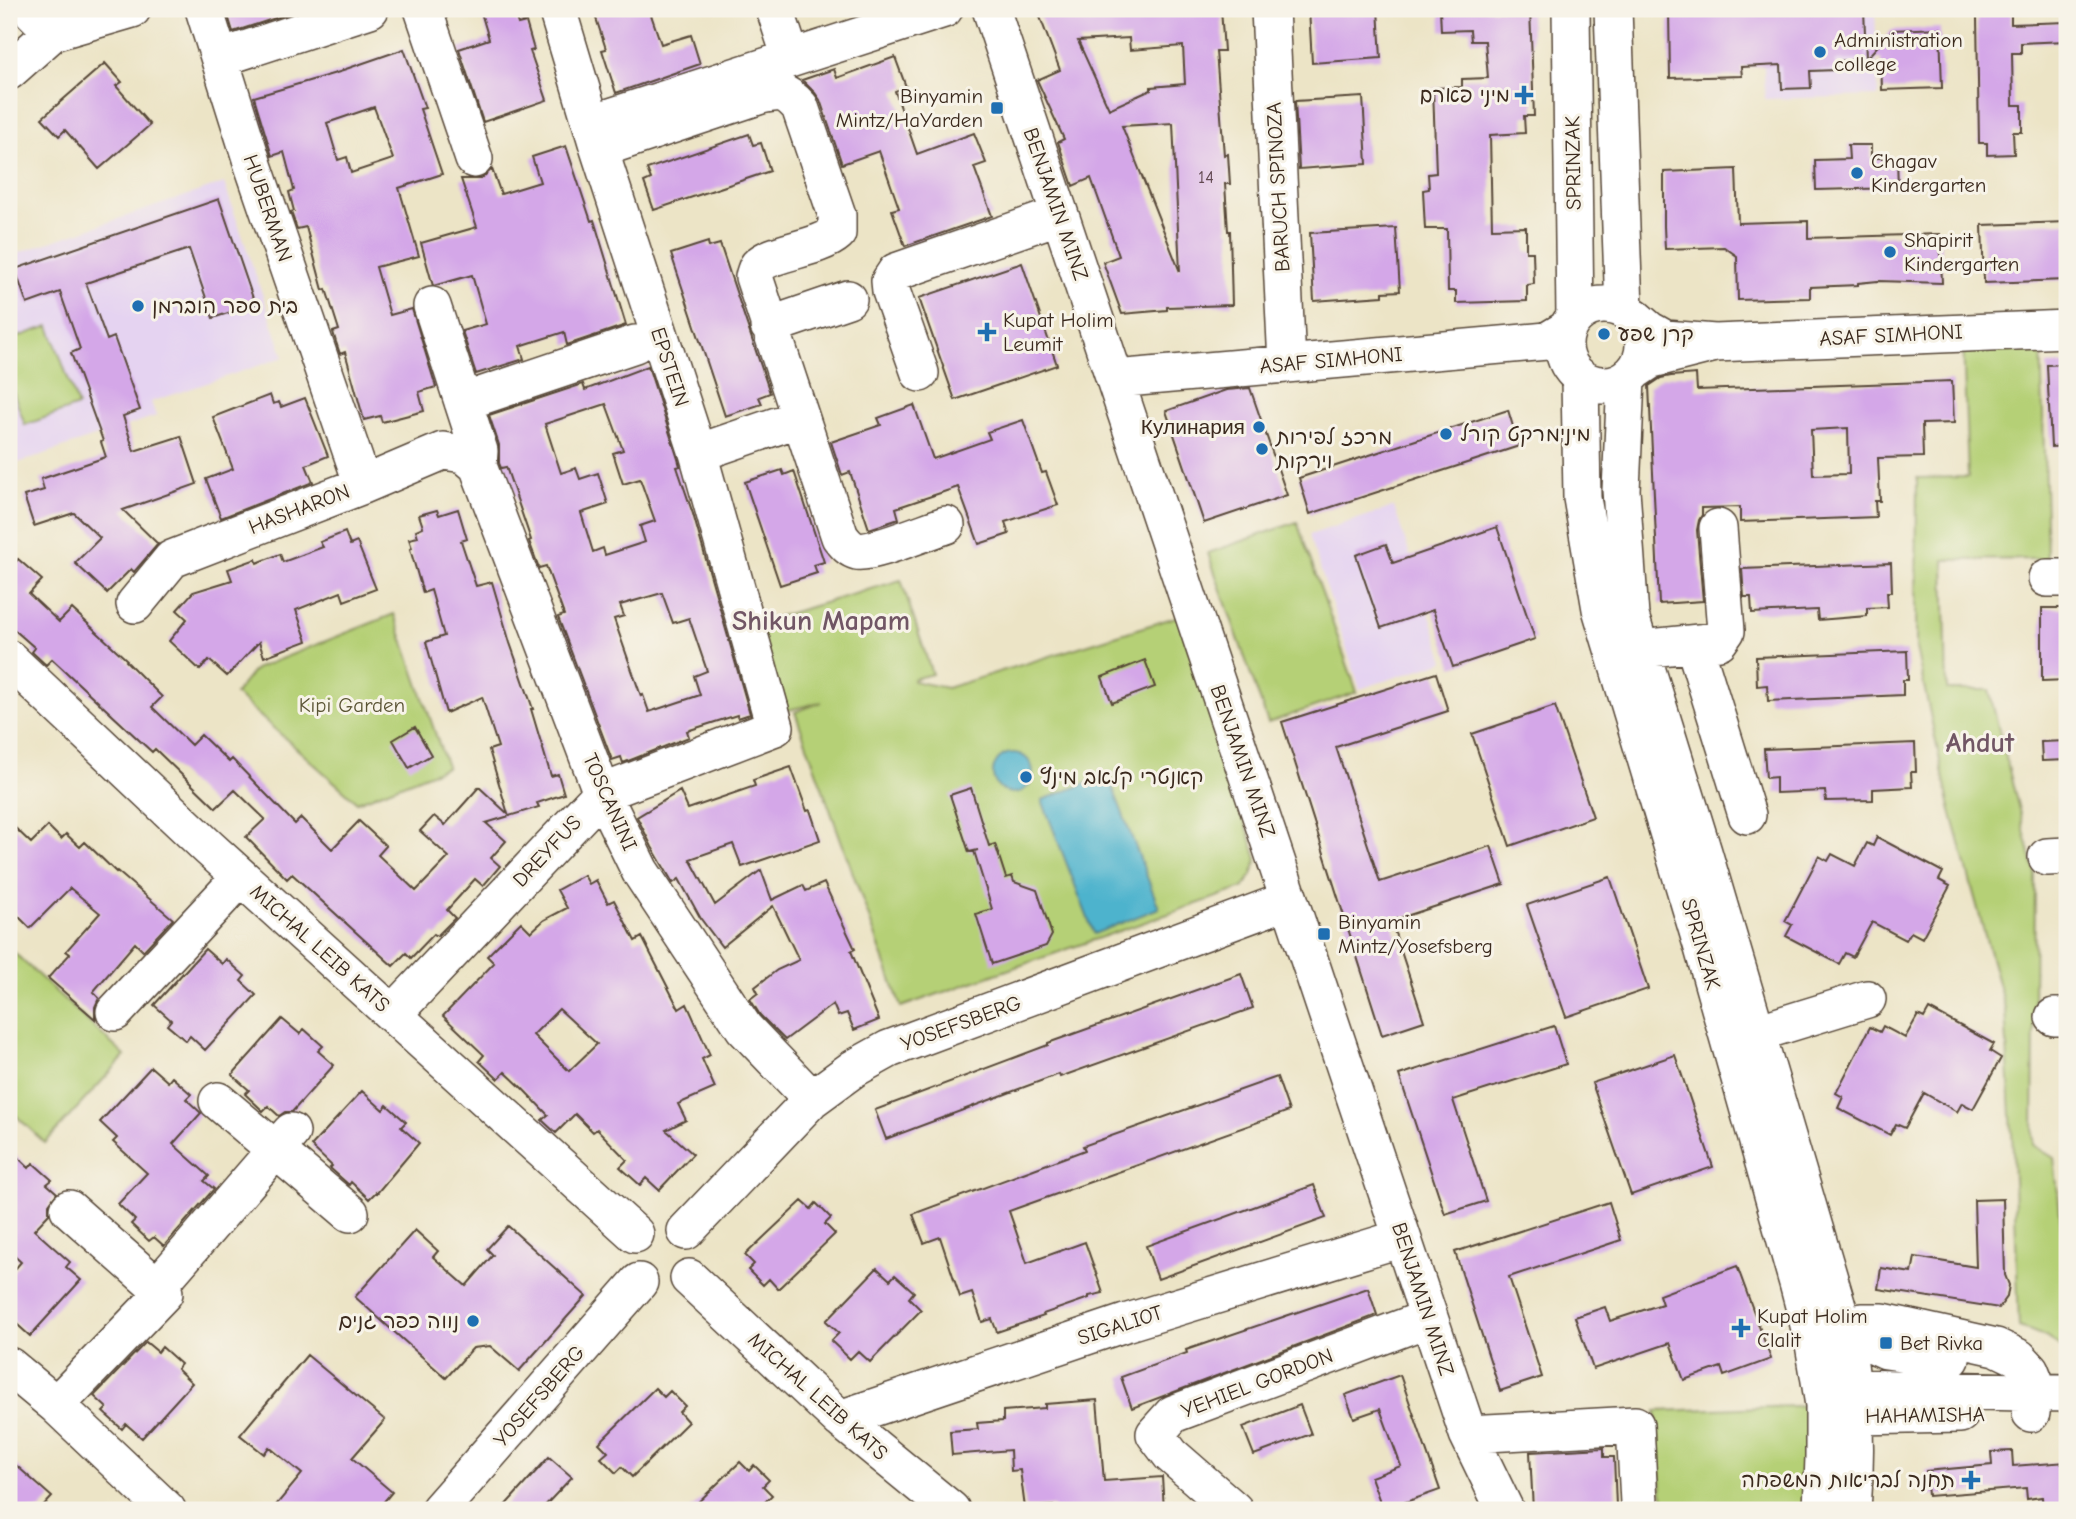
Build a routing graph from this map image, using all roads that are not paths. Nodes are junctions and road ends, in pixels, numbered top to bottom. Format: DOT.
graph roads {
  1 [pos="132,9"];
  2 [pos="204,9"];
  3 [pos="370,9"];
  4 [pos="423,9"];
  5 [pos="557,9"];
  6 [pos="775,9"];
  7 [pos="944,9"];
  8 [pos="990,9"];
  9 [pos="1270,9"];
  10 [pos="1571,9"];
  11 [pos="1613,9"];
  12 [pos="42,20"];
  13 [pos="220,58"];
  14 [pos="791,58"];
  15 [pos="9,71"];
  16 [pos="596,136"];
  17 [pos="474,159"];
  18 [pos="1060,215"];
  19 [pos="848,299"];
  20 [pos="432,306"];
  21 [pos="1630,314"];
  22 [pos="769,326"];
  23 [pos="2067,329"];
  24 [pos="1715,343"];
  25 [pos="635,344"];
  26 [pos="1567,344"];
  27 [pos="1287,364"];
  28 [pos="920,373"];
  29 [pos="1632,374"];
  30 [pos="1115,379"];
  31 [pos="463,402"];
  32 [pos="800,418"];
  33 [pos="698,453"];
  34 [pos="478,466"];
  35 [pos="363,485"];
  36 [pos="946,525"];
  37 [pos="1718,528"];
  38 [pos="135,604"];
  39 [pos="1694,644"];
  40 [pos="1640,649"];
  41 [pos="9,659"];
  42 [pos="775,727"];
  43 [pos="602,793"];
  44 [pos="1747,815"];
  45 [pos="241,877"];
  46 [pos="1289,900"];
  47 [pos="1867,999"];
  48 [pos="115,1012"];
  49 [pos="393,1014"];
  50 [pos="1743,1037"];
  51 [pos="812,1099"];
  52 [pos="218,1101"];
  53 [pos="283,1140"];
  54 [pos="69,1209"];
  55 [pos="350,1213"];
  56 [pos="686,1231"];
  57 [pos="635,1234"];
  58 [pos="1402,1238"];
  59 [pos="689,1278"];
  60 [pos="149,1281"];
  61 [pos="639,1282"];
  62 [pos="1429,1318"];
  63 [pos="1828,1335"];
  64 [pos="9,1366"];
  65 [pos="2041,1393"];
  66 [pos="1844,1403"];
  67 [pos="56,1405"];
  68 [pos="2067,1412"];
  69 [pos="840,1419"];
  70 [pos="1468,1434"];
  71 [pos="1639,1503"];
  72 [pos="944,1508"];
  73 [pos="167,1510"];
  74 [pos="439,1510"];
  75 [pos="1234,1510"];
  76 [pos="1505,1510"];
  77 [pos="1822,1510"];
  78 [pos="1852,1510"];
  1 -- 12 [label="street"];
  2 -- 13 [label="street, HUBERMAN"];
  3 -- 13 [label="street"];
  4 -- 17 [label="street"];
  5 -- 16 [label="street, EPSTEIN"];
  6 -- 14 [label="street"];
  7 -- 14 [label="street"];
  8 -- 18 [label="street, BENJAMIN MINZ"];
  9 -- 27 [label="street, BARUCH SPINOZA"];
  10 -- 26 [label="street, SPRINZAK"];
  11 -- 21 [label="street"];
  12 -- 15 [label="street"];
  13 -- 35 [label="street, HUBERMAN"];
  14 -- 16 [label="street"];
  16 -- 22 [label="street"];
  16 -- 33 [label="street, EPSTEIN"];
  18 -- 28 [label="street"];
  18 -- 30 [label="street, BENJAMIN MINZ"];
  19 -- 22 [label="street"];
  20 -- 31 [label="street, TOSCANINI"];
  21 -- 24 [label="street, ASAF SIMHONI"];
  21 -- 26 [label="street"];
  21 -- 29 [label="street"];
  22 -- 32 [label="street"];
  23 -- 24 [label="street, ASAF SIMHONI"];
  24 -- 29 [label="street, ASAF SIMHONI"];
  25 -- 31 [label="street"];
  26 -- 27 [label="street, ASAF SIMHONI"];
  26 -- 29 [label="street"];
  26 -- 50 [label="street, SPRINZAK"];
  27 -- 30 [label="street, ASAF SIMHONI"];
  29 -- 40 [label="street, SPRINZAK"];
  30 -- 46 [label="street, BENJAMIN MINZ"];
  31 -- 34 [label="street, TOSCANINI"];
  32 -- 33 [label="street"];
  32 -- 36 [label="street"];
  33 -- 42 [label="street, EPSTEIN"];
  34 -- 35 [label="street, HASHARON"];
  34 -- 43 [label="street, TOSCANINI"];
  35 -- 38 [label="street, HASHARON"];
  37 -- 39 [label="street"];
  39 -- 40 [label="street"];
  39 -- 44 [label="street"];
  40 -- 50 [label="street, SPRINZAK"];
  41 -- 45 [label="street, MICHAL LEIB KATS"];
  42 -- 43 [label="street, DREYFUS"];
  43 -- 49 [label="street, DREYFUS"];
  43 -- 51 [label="street, TOSCANINI"];
  45 -- 48 [label="street"];
  45 -- 49 [label="street, MICHAL LEIB KATS"];
  46 -- 51 [label="street, YOSEFSBERG"];
  46 -- 58 [label="street, BENJAMIN MINZ"];
  47 -- 50 [label="street"];
  49 -- 57 [label="street, MICHAL LEIB KATS"];
  50 -- 63 [label="street, SPRINZAK"];
  51 -- 56 [label="street, YOSEFSBERG"];
  52 -- 53 [label="street"];
  53 -- 55 [label="street"];
  53 -- 60 [label="street"];
  54 -- 60 [label="street"];
  56 -- 57 [label="street"];
  56 -- 59 [label="street"];
  57 -- 61 [label="street"];
  58 -- 62 [label="street, BENJAMIN MINZ"];
  58 -- 69 [label="street, SIGALIOT"];
  59 -- 61 [label="street"];
  59 -- 69 [label="street, MICHAL LEIB KATS"];
  60 -- 67 [label="street"];
  61 -- 74 [label="street, YOSEFSBERG"];
  62 -- 70 [label="street, BENJAMIN MINZ"];
  62 -- 75 [label="street, YEHIEL GORDON"];
  63 -- 65 [label="street"];
  63 -- 66 [label="street, SPRINZAK"];
  64 -- 67 [label="street"];
  65 -- 66 [label="street, HAHAMISHA"];
  65 -- 68 [label="street, HAHAMISHA"];
  66 -- 77 [label="street, SPRINZAK"];
  66 -- 78 [label="street, SPRINZAK"];
  67 -- 73 [label="street"];
  69 -- 72 [label="street, MICHAL LEIB KATS"];
  70 -- 71 [label="street"];
  70 -- 76 [label="street, BENJAMIN MINZ"];
}
